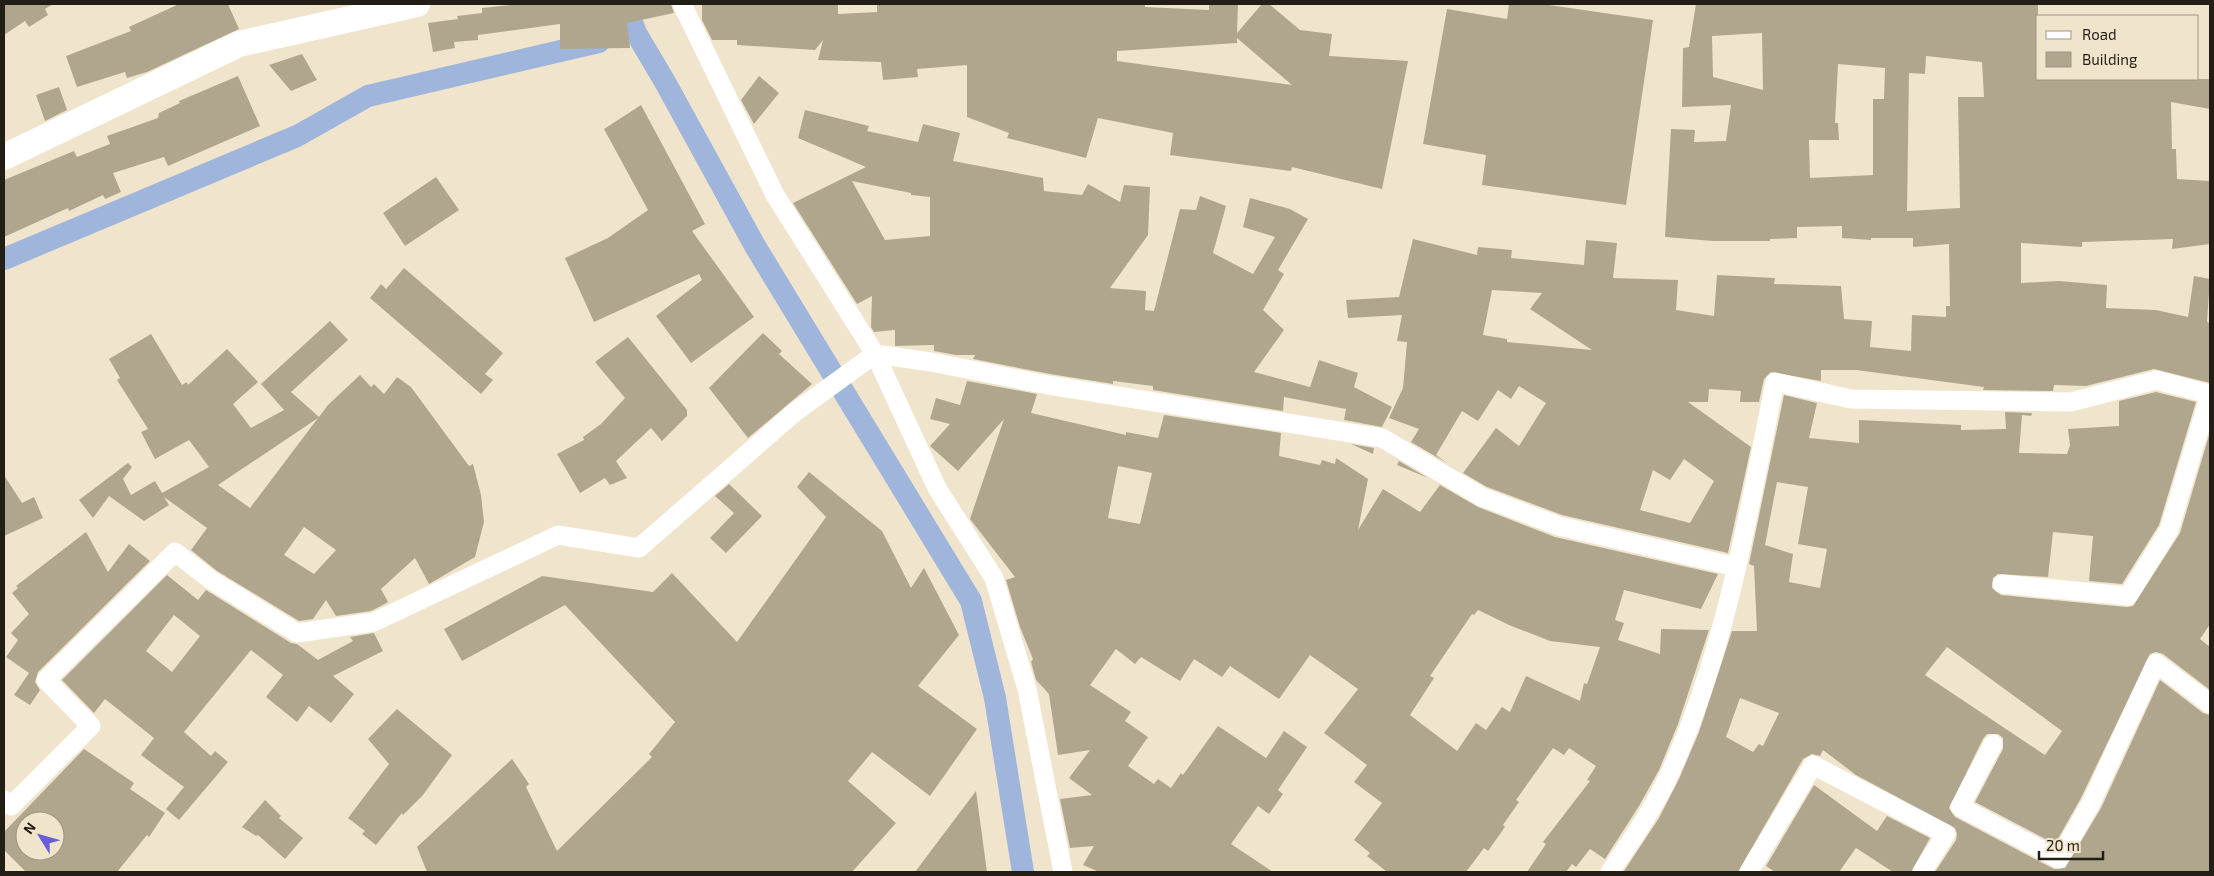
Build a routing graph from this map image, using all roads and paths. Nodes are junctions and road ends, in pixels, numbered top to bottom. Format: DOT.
graph roads {
  1 [pos="417,4"];
  2 [pos="682,4"];
  3 [pos="4,156"];
  4 [pos="875,354"];
  5 [pos="2210,394"];
  6 [pos="1737,567"];
  7 [pos="2002,584"];
  8 [pos="2210,704"];
  9 [pos="1993,744"];
  10 [pos="4,800"];
  11 [pos="1063,872"];
  12 [pos="1610,872"];
  13 [pos="1749,872"];
  14 [pos="1922,872"];
  1 -- 3 [label="street"];
  2 -- 4 [label="street"];
  4 -- 6 [label="street"];
  4 -- 10 [label="street"];
  4 -- 11 [label="street"];
  5 -- 6 [label="street"];
  5 -- 7 [label="street"];
  6 -- 12 [label="street"];
  8 -- 9 [label="street"];
  13 -- 14 [label="street"];
}
